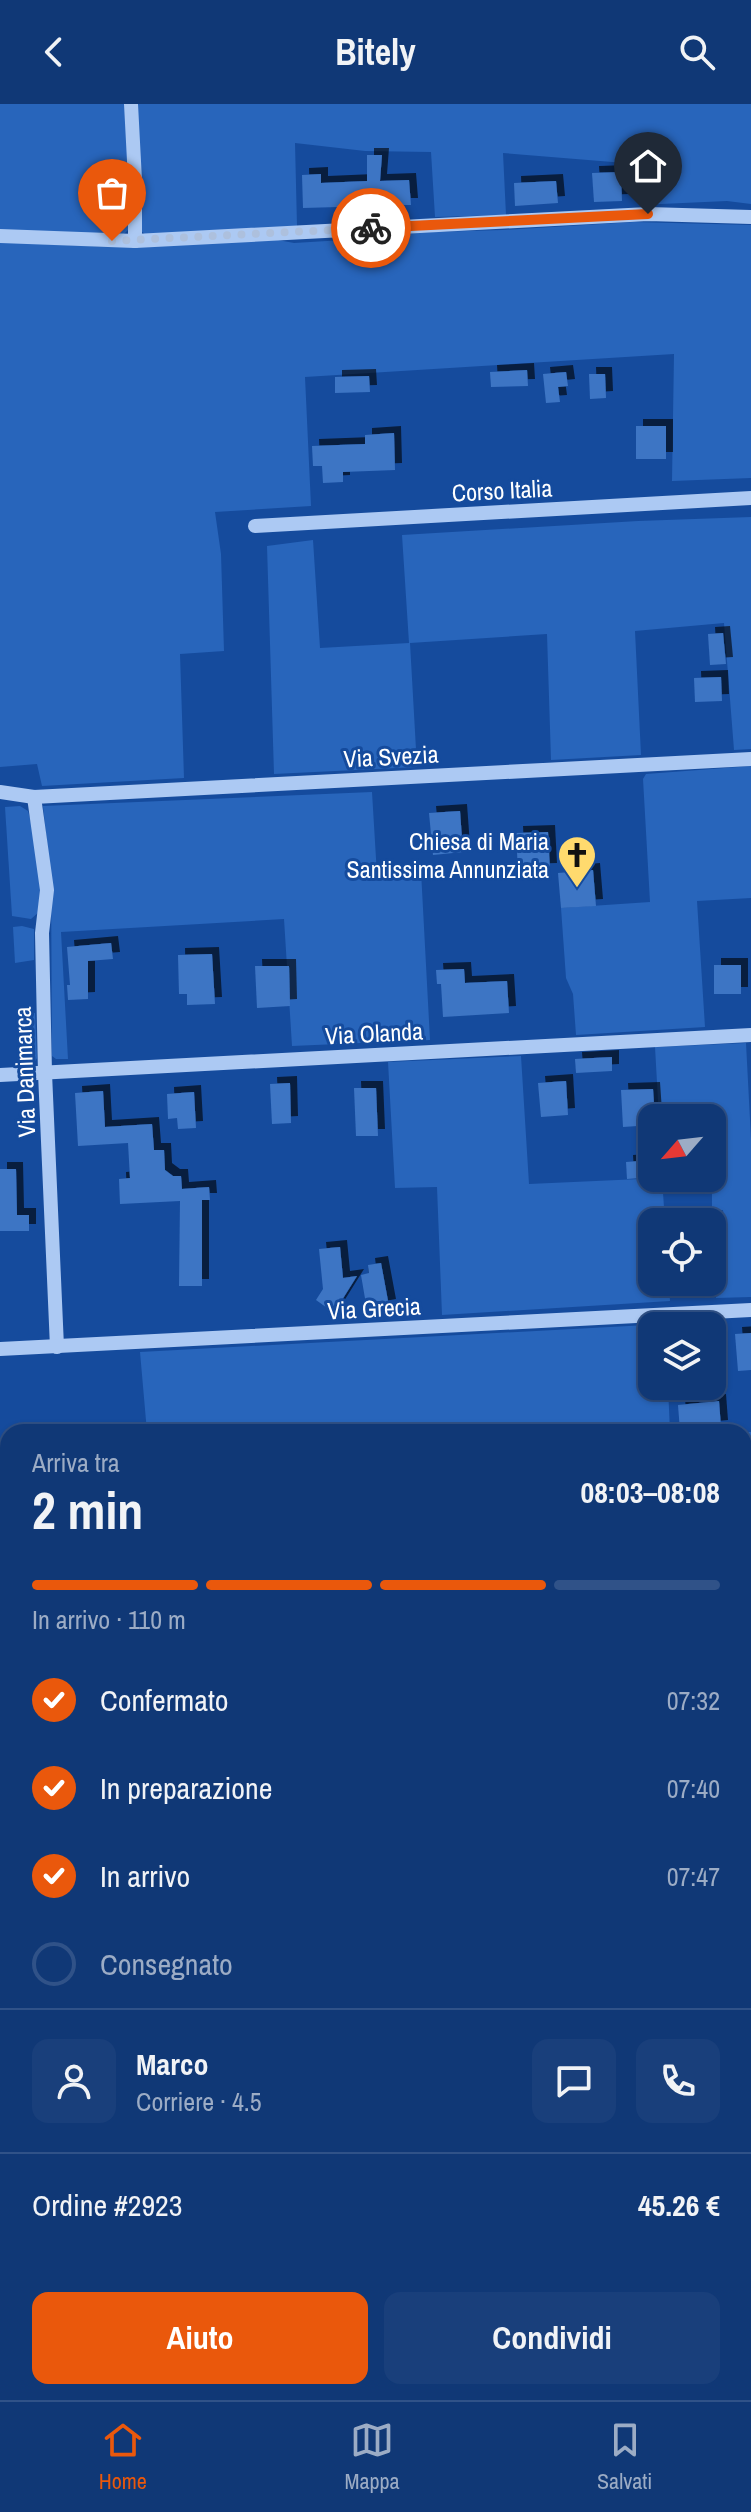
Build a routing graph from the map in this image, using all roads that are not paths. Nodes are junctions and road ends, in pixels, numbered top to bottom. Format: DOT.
graph roads {
  1 [pos="131,104"];
  2 [pos="751,217"];
  3 [pos="0,236"];
  4 [pos="135,241"];
  5 [pos="751,498"];
  6 [pos="255,526"];
  7 [pos="751,759"];
  8 [pos="0,792"];
  9 [pos="34,797"];
  10 [pos="751,1035"];
  11 [pos="45,1073"];
  12 [pos="0,1075"];
  13 [pos="751,1310"];
  14 [pos="57,1347"];
  15 [pos="0,1349"];
  1 -- 4 [label="street"];
  2 -- 4 [label="street"];
  3 -- 4 [label="street"];
  5 -- 6 [label="street, Corso Italia"];
  7 -- 9 [label="street, Via Svezia"];
  8 -- 9 [label="street, Via Svezia"];
  9 -- 11 [label="street, Via Danimarca"];
  10 -- 11 [label="street, Via Olanda"];
  11 -- 12 [label="street, Via Olanda"];
  11 -- 14 [label="street, Via Danimarca"];
  13 -- 14 [label="street, Via Grecia"];
  14 -- 15 [label="street, Via Grecia"];
}
